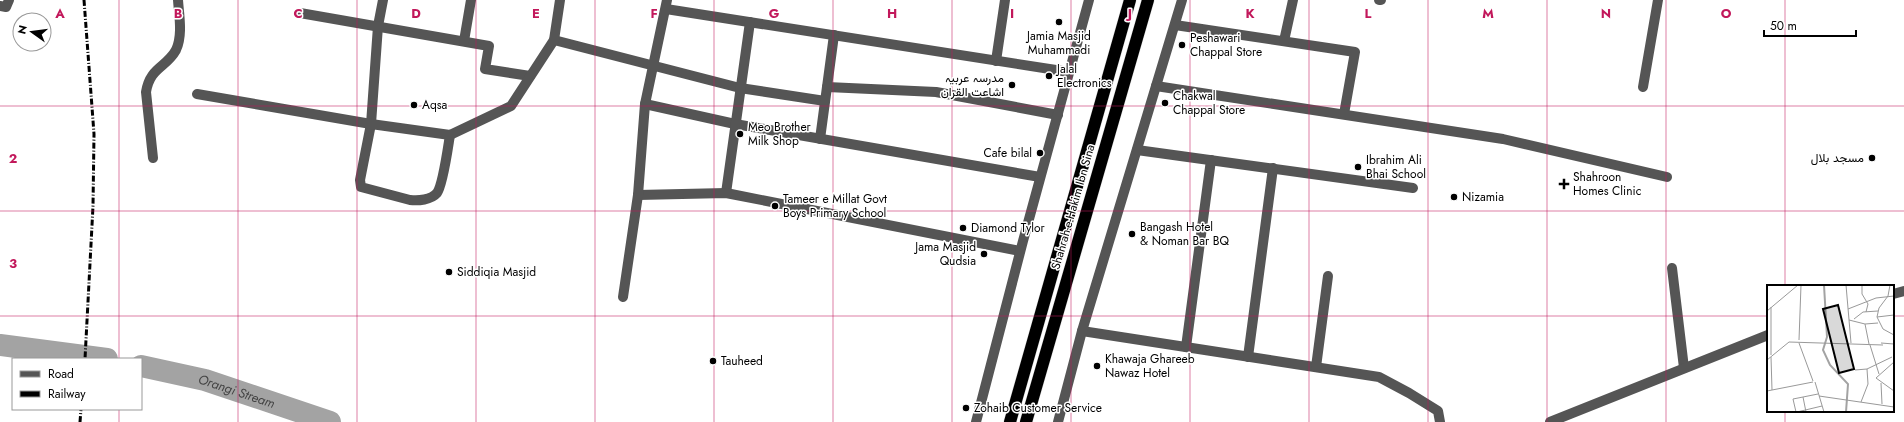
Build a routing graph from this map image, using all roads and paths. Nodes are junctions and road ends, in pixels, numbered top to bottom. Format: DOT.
graph roads {
  1 [pos="9,0"];
  2 [pos="178,0"];
  3 [pos="383,0"];
  4 [pos="471,0"];
  5 [pos="560,0"];
  6 [pos="1006,0"];
  7 [pos="1089,0"];
  8 [pos="1130,0"];
  9 [pos="1148,0"];
  10 [pos="1182,0"];
  11 [pos="1293,0"];
  12 [pos="1658,0"];
  13 [pos="667,4"];
  14 [pos="0,6"];
  15 [pos="300,13"];
  16 [pos="750,22"];
  17 [pos="1175,25"];
  18 [pos="378,26"];
  19 [pos="834,35"];
  20 [pos="554,40"];
  21 [pos="464,41"];
  22 [pos="1284,41"];
  23 [pos="996,61"];
  24 [pos="653,66"];
  25 [pos="1069,72"];
  26 [pos="530,76"];
  27 [pos="1156,86"];
  28 [pos="827,87"];
  29 [pos="1643,87"];
  30 [pos="740,88"];
  31 [pos="197,94"];
  32 [pos="825,101"];
  33 [pos="645,104"];
  34 [pos="1058,114"];
  35 [pos="1344,114"];
  36 [pos="371,124"];
  37 [pos="735,124"];
  38 [pos="450,135"];
  39 [pos="820,138"];
  40 [pos="1137,150"];
  41 [pos="153,158"];
  42 [pos="1211,160"];
  43 [pos="1273,168"];
  44 [pos="1040,177"];
  45 [pos="1668,177"];
  46 [pos="1413,188"];
  47 [pos="726,193"];
  48 [pos="638,195"];
  49 [pos="1020,251"];
  50 [pos="1672,268"];
  51 [pos="1328,276"];
  52 [pos="1904,291"];
  53 [pos="1894,294"];
  54 [pos="624,297"];
  55 [pos="1082,331"];
  56 [pos="1767,335"];
  57 [pos="1186,347"];
  58 [pos="1248,357"];
  59 [pos="1316,367"];
  60 [pos="1684,368"];
  61 [pos="976,422"];
  62 [pos="1010,422"];
  63 [pos="1026,422"];
  64 [pos="1058,422"];
  65 [pos="1440,422"];
  66 [pos="1550,422"];
  1 -- 14 [label="street"];
  2 -- 41 [label="street"];
  3 -- 18 [label="street"];
  4 -- 21 [label="street"];
  5 -- 20 [label="street"];
  6 -- 23 [label="street"];
  7 -- 25 [label="street"];
  8 -- 62 [label="highway, Shahrah-e-Hakim Ibn Sina"];
  9 -- 63 [label="highway, Shahrah-e-Hakim Ibn Sina"];
  10 -- 17 [label="street"];
  11 -- 22 [label="street"];
  12 -- 29 [label="street"];
  13 -- 16 [label="street"];
  13 -- 24 [label="street"];
  15 -- 18 [label="street"];
  16 -- 19 [label="street"];
  16 -- 30 [label="street"];
  17 -- 22 [label="street"];
  17 -- 27 [label="street"];
  18 -- 21 [label="street"];
  18 -- 36 [label="street"];
  19 -- 23 [label="street"];
  19 -- 28 [label="street"];
  20 -- 24 [label="street"];
  20 -- 26 [label="street"];
  21 -- 26 [label="street"];
  22 -- 35 [label="street"];
  23 -- 25 [label="street"];
  24 -- 30 [label="street"];
  24 -- 33 [label="street"];
  25 -- 34 [label="street"];
  26 -- 38 [label="street"];
  27 -- 35 [label="street"];
  27 -- 40 [label="street"];
  28 -- 32 [label="street"];
  28 -- 34 [label="street"];
  30 -- 32 [label="street"];
  30 -- 37 [label="street"];
  31 -- 36 [label="street"];
  32 -- 39 [label="street"];
  33 -- 37 [label="street"];
  33 -- 48 [label="street"];
  34 -- 44 [label="street"];
  35 -- 45 [label="street"];
  36 -- 38 [label="street"];
  36 -- 38 [label="street"];
  37 -- 39 [label="street"];
  37 -- 47 [label="street"];
  39 -- 44 [label="street"];
  40 -- 42 [label="street"];
  40 -- 55 [label="street"];
  42 -- 43 [label="street"];
  42 -- 57 [label="street"];
  43 -- 46 [label="street"];
  43 -- 58 [label="street"];
  44 -- 49 [label="street"];
  47 -- 48 [label="street"];
  47 -- 49 [label="street"];
  48 -- 54 [label="street"];
  49 -- 61 [label="street"];
  50 -- 60 [label="street"];
  51 -- 59 [label="street"];
  52 -- 53 [label="street"];
  55 -- 57 [label="street"];
  55 -- 64 [label="street"];
  56 -- 60 [label="street"];
  57 -- 58 [label="street"];
  58 -- 59 [label="street"];
  59 -- 65 [label="street"];
  60 -- 66 [label="street"];
}
